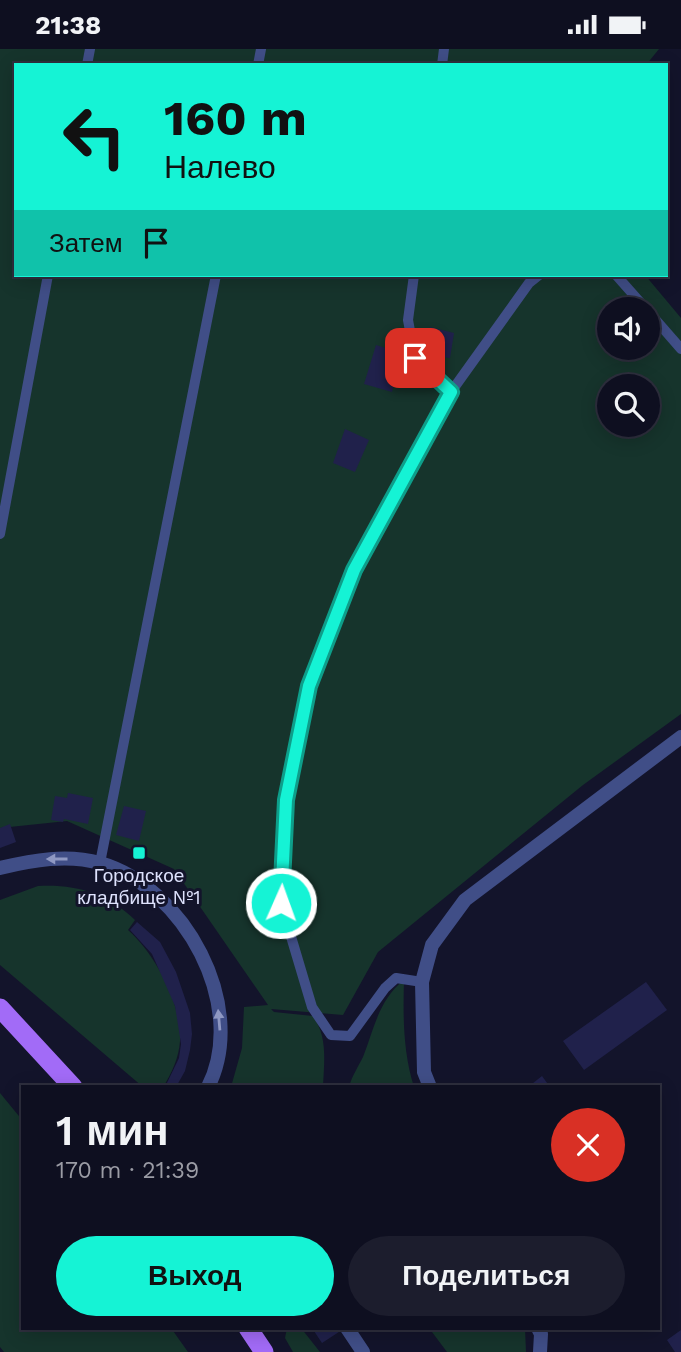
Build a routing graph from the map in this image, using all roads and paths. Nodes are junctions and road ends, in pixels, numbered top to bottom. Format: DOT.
graph roads {
  1 [pos="48,277"];
  2 [pos="216,277"];
  3 [pos="414,277"];
  4 [pos="536,277"];
  5 [pos="618,277"];
  6 [pos="635,297"];
  7 [pos="660,325"];
  8 [pos="681,349"];
  9 [pos="451,392"];
  10 [pos="0,534"];
  11 [pos="681,737"];
  12 [pos="100,863"];
  13 [pos="0,868"];
  14 [pos="422,982"];
  15 [pos="0,1007"];
  16 [pos="71,1085"];
  17 [pos="209,1085"];
  18 [pos="429,1085"];
  19 [pos="249,1330"];
  20 [pos="348,1330"];
  21 [pos="539,1330"];
  22 [pos="264,1352"];
  23 [pos="363,1352"];
  24 [pos="540,1352"];
  1 -- 10 [label="lane"];
  2 -- 12 [label="lane"];
  3 -- 9 [label="lane"];
  4 -- 9 [label="lane"];
  5 -- 6 [label="lane"];
  7 -- 8 [label="lane"];
  9 -- 14 [label="lane"];
  11 -- 14 [label="street"];
  12 -- 13 [label="street, one-way"];
  17 -- 12 [label="street, one-way"];
  14 -- 18 [label="street"];
  15 -- 16 [label="main road"];
  19 -- 22 [label="main road"];
  20 -- 23 [label="street"];
  21 -- 24 [label="street"];
}
